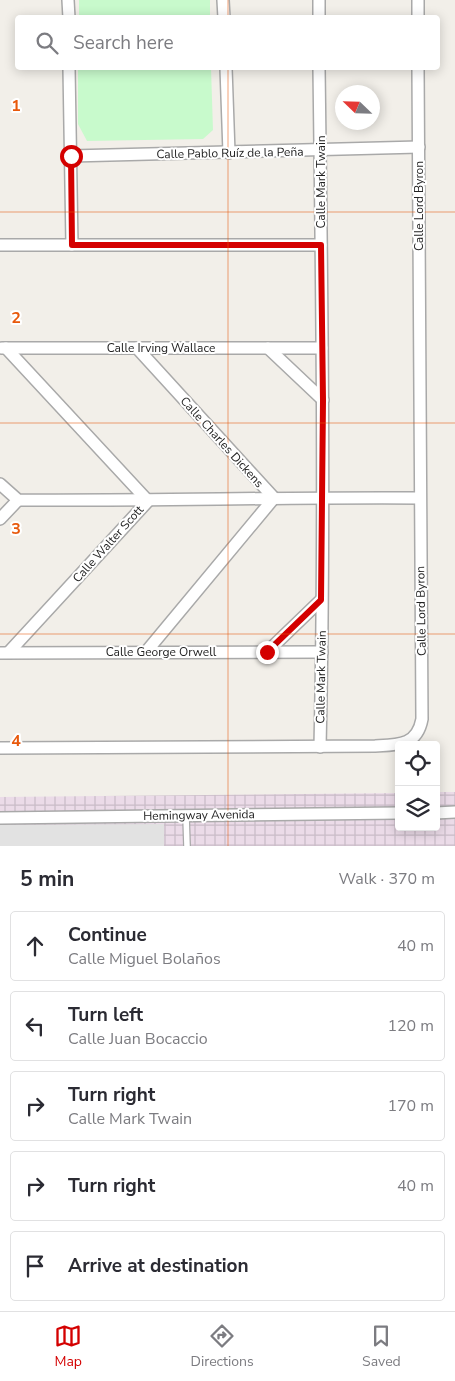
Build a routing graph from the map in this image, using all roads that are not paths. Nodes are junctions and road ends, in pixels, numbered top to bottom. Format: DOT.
graph roads {
  1 [pos="68,0"];
  2 [pos="223,0"];
  3 [pos="319,0"];
  4 [pos="418,0"];
  5 [pos="69,15"];
  6 [pos="224,15"];
  7 [pos="319,15"];
  8 [pos="418,15"];
  9 [pos="70,70"];
  10 [pos="226,70"];
  11 [pos="320,70"];
  12 [pos="418,70"];
  13 [pos="419,147"];
  14 [pos="320,151"];
  15 [pos="229,153"];
  16 [pos="71,156"];
  17 [pos="0,245"];
  18 [pos="72,245"];
  19 [pos="321,245"];
  20 [pos="3,348"];
  21 [pos="137,348"];
  22 [pos="268,348"];
  23 [pos="322,348"];
  24 [pos="323,400"];
  25 [pos="0,484"];
  26 [pos="322,497"];
  27 [pos="274,498"];
  28 [pos="420,498"];
  29 [pos="18,500"];
  30 [pos="148,500"];
  31 [pos="0,519"];
  32 [pos="321,600"];
  33 [pos="5,652"];
  34 [pos="146,652"];
  35 [pos="267,652"];
  36 [pos="322,652"];
  37 [pos="320,747"];
  38 [pos="0,748"];
  39 [pos="440,812"];
  40 [pos="455,812"];
  41 [pos="395,813"];
  42 [pos="186,815"];
  43 [pos="0,818"];
  44 [pos="187,846"];
  1 -- 5 [label="street"];
  2 -- 6 [label="street"];
  3 -- 7 [label="street"];
  4 -- 8 [label="street"];
  9 -- 16 [label="street"];
  10 -- 15 [label="street"];
  11 -- 14 [label="street, Calle Mark Twain"];
  12 -- 13 [label="street, Calle Lord Byron"];
  13 -- 14 [label="street, Calle Pablo Ruíz de la Peña"];
  13 -- 28 [label="street, Calle Lord Byron"];
  14 -- 15 [label="street, Calle Pablo Ruíz de la Peña"];
  14 -- 19 [label="street, Calle Mark Twain"];
  15 -- 16 [label="street, Calle Pablo Ruíz de la Peña"];
  16 -- 18 [label="street"];
  17 -- 18 [label="street"];
  18 -- 19 [label="street"];
  19 -- 23 [label="street, Calle Mark Twain"];
  20 -- 21 [label="street, Calle Irving Wallace"];
  20 -- 30 [label="street, Calle Walter Scott"];
  21 -- 22 [label="street, Calle Irving Wallace"];
  21 -- 27 [label="street, Calle Charles Dickens"];
  22 -- 23 [label="street, Calle Irving Wallace"];
  22 -- 24 [label="street"];
  23 -- 24 [label="street, Calle Mark Twain"];
  24 -- 26 [label="street, Calle Mark Twain"];
  25 -- 29 [label="street"];
  26 -- 27 [label="street"];
  26 -- 28 [label="street"];
  26 -- 32 [label="street, Calle Mark Twain"];
  27 -- 30 [label="street"];
  27 -- 34 [label="street, Calle Charles Dickens"];
  28 -- 37 [label="street, Calle Lord Byron"];
  29 -- 30 [label="street"];
  29 -- 31 [label="street"];
  30 -- 33 [label="street, Calle Walter Scott"];
  32 -- 35 [label="street"];
  32 -- 36 [label="street, Calle Mark Twain"];
  33 -- 34 [label="street, Calle George Orwell"];
  34 -- 35 [label="street, Calle George Orwell"];
  35 -- 36 [label="street, Calle George Orwell"];
  36 -- 37 [label="street, Calle Mark Twain"];
  37 -- 38 [label="street, Calle Lord Byron"];
  39 -- 40 [label="street"];
  41 -- 42 [label="street, Hemingway Avenida"];
  42 -- 43 [label="street, Hemingway Avenida"];
  42 -- 44 [label="lane"];
}
